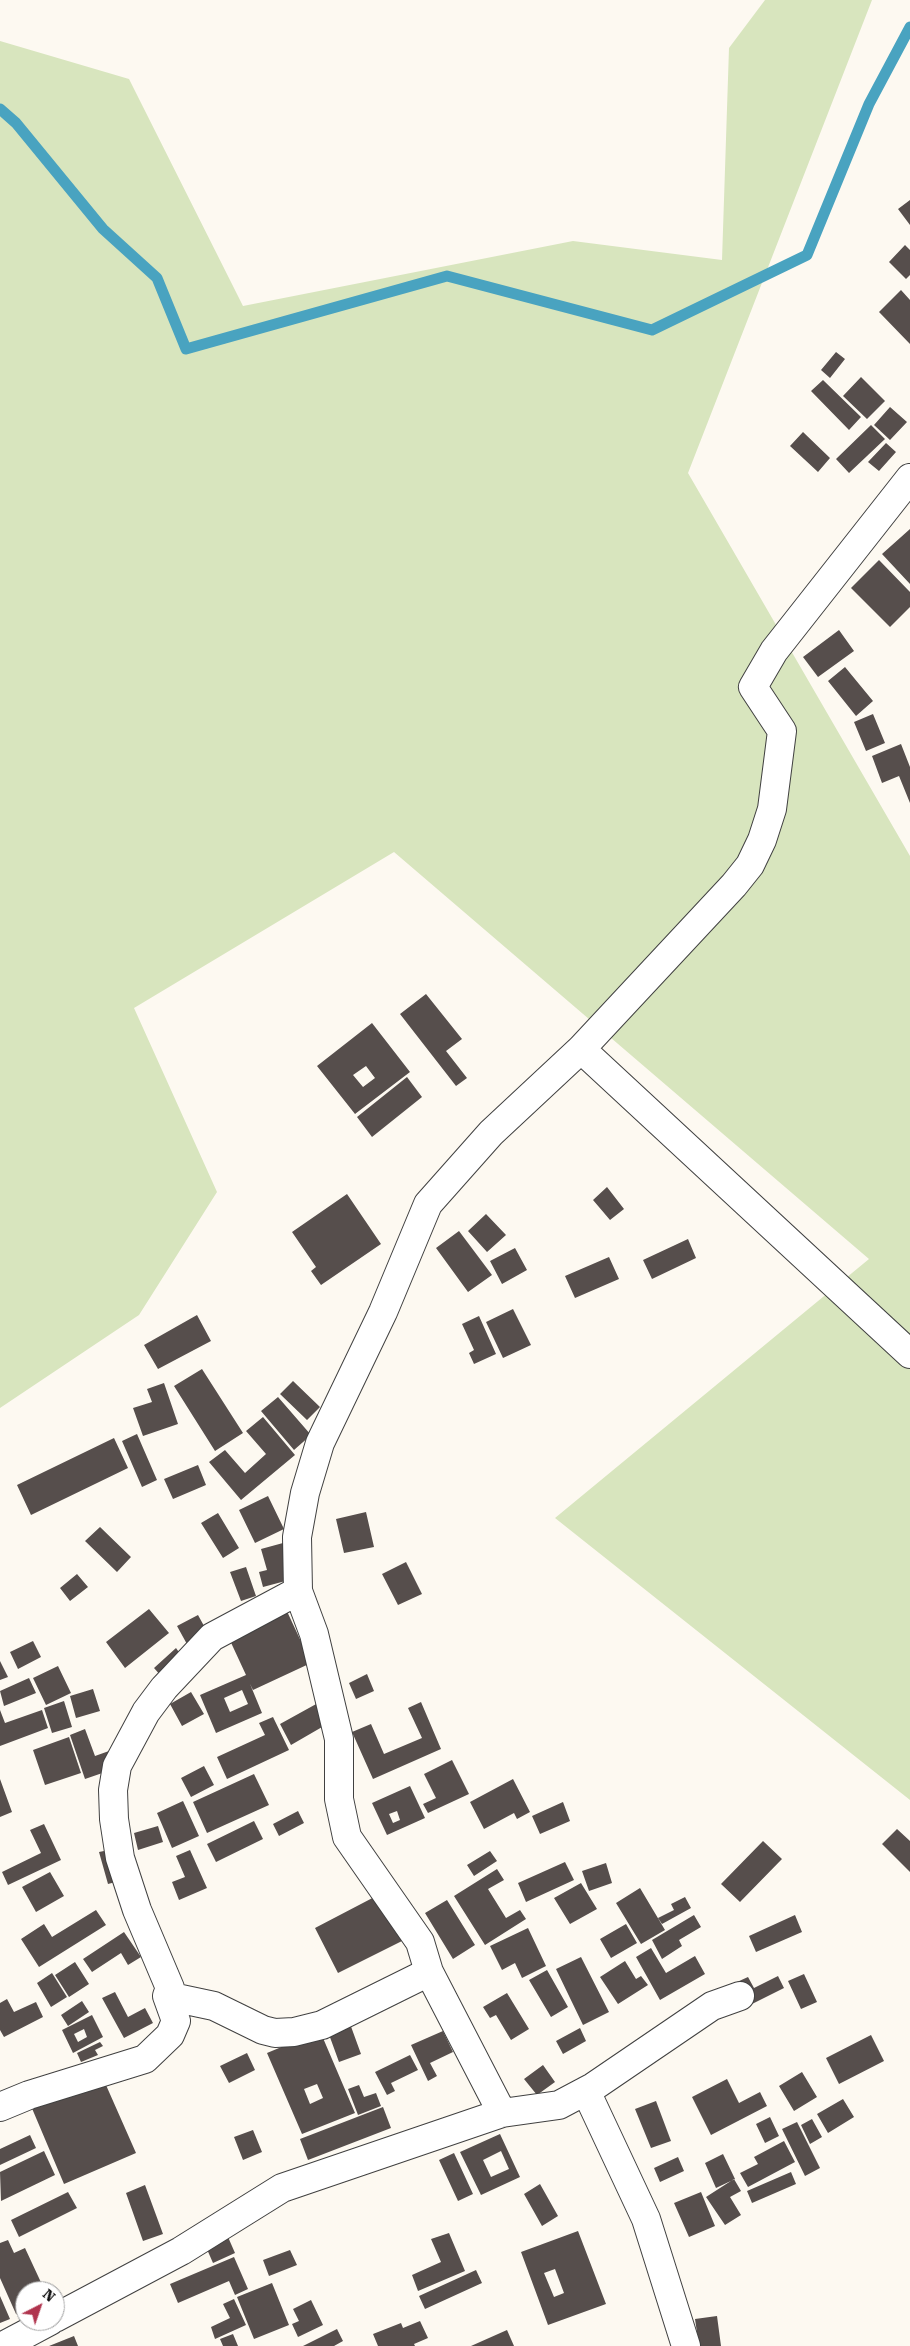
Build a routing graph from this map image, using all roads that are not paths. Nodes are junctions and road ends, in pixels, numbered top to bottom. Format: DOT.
graph roads {
  1 [pos="910,478"];
  2 [pos="581,1049"];
  3 [pos="910,1354"];
  4 [pos="298,1591"];
  5 [pos="429,1972"];
  6 [pos="167,1996"];
  7 [pos="740,1996"];
  8 [pos="586,2091"];
  9 [pos="0,2107"];
  10 [pos="502,2113"];
  11 [pos="65,2313"];
  12 [pos="31,2331"];
  13 [pos="3,2346"];
  14 [pos="686,2346"];
  1 -- 2 [label="street"];
  2 -- 3 [label="street"];
  2 -- 4 [label="street"];
  4 -- 5 [label="street"];
  4 -- 6 [label="street"];
  5 -- 6 [label="street"];
  5 -- 10 [label="street"];
  6 -- 9 [label="street"];
  7 -- 8 [label="street"];
  8 -- 10 [label="street"];
  8 -- 14 [label="street"];
  10 -- 11 [label="street"];
  12 -- 13 [label="street"];
}
